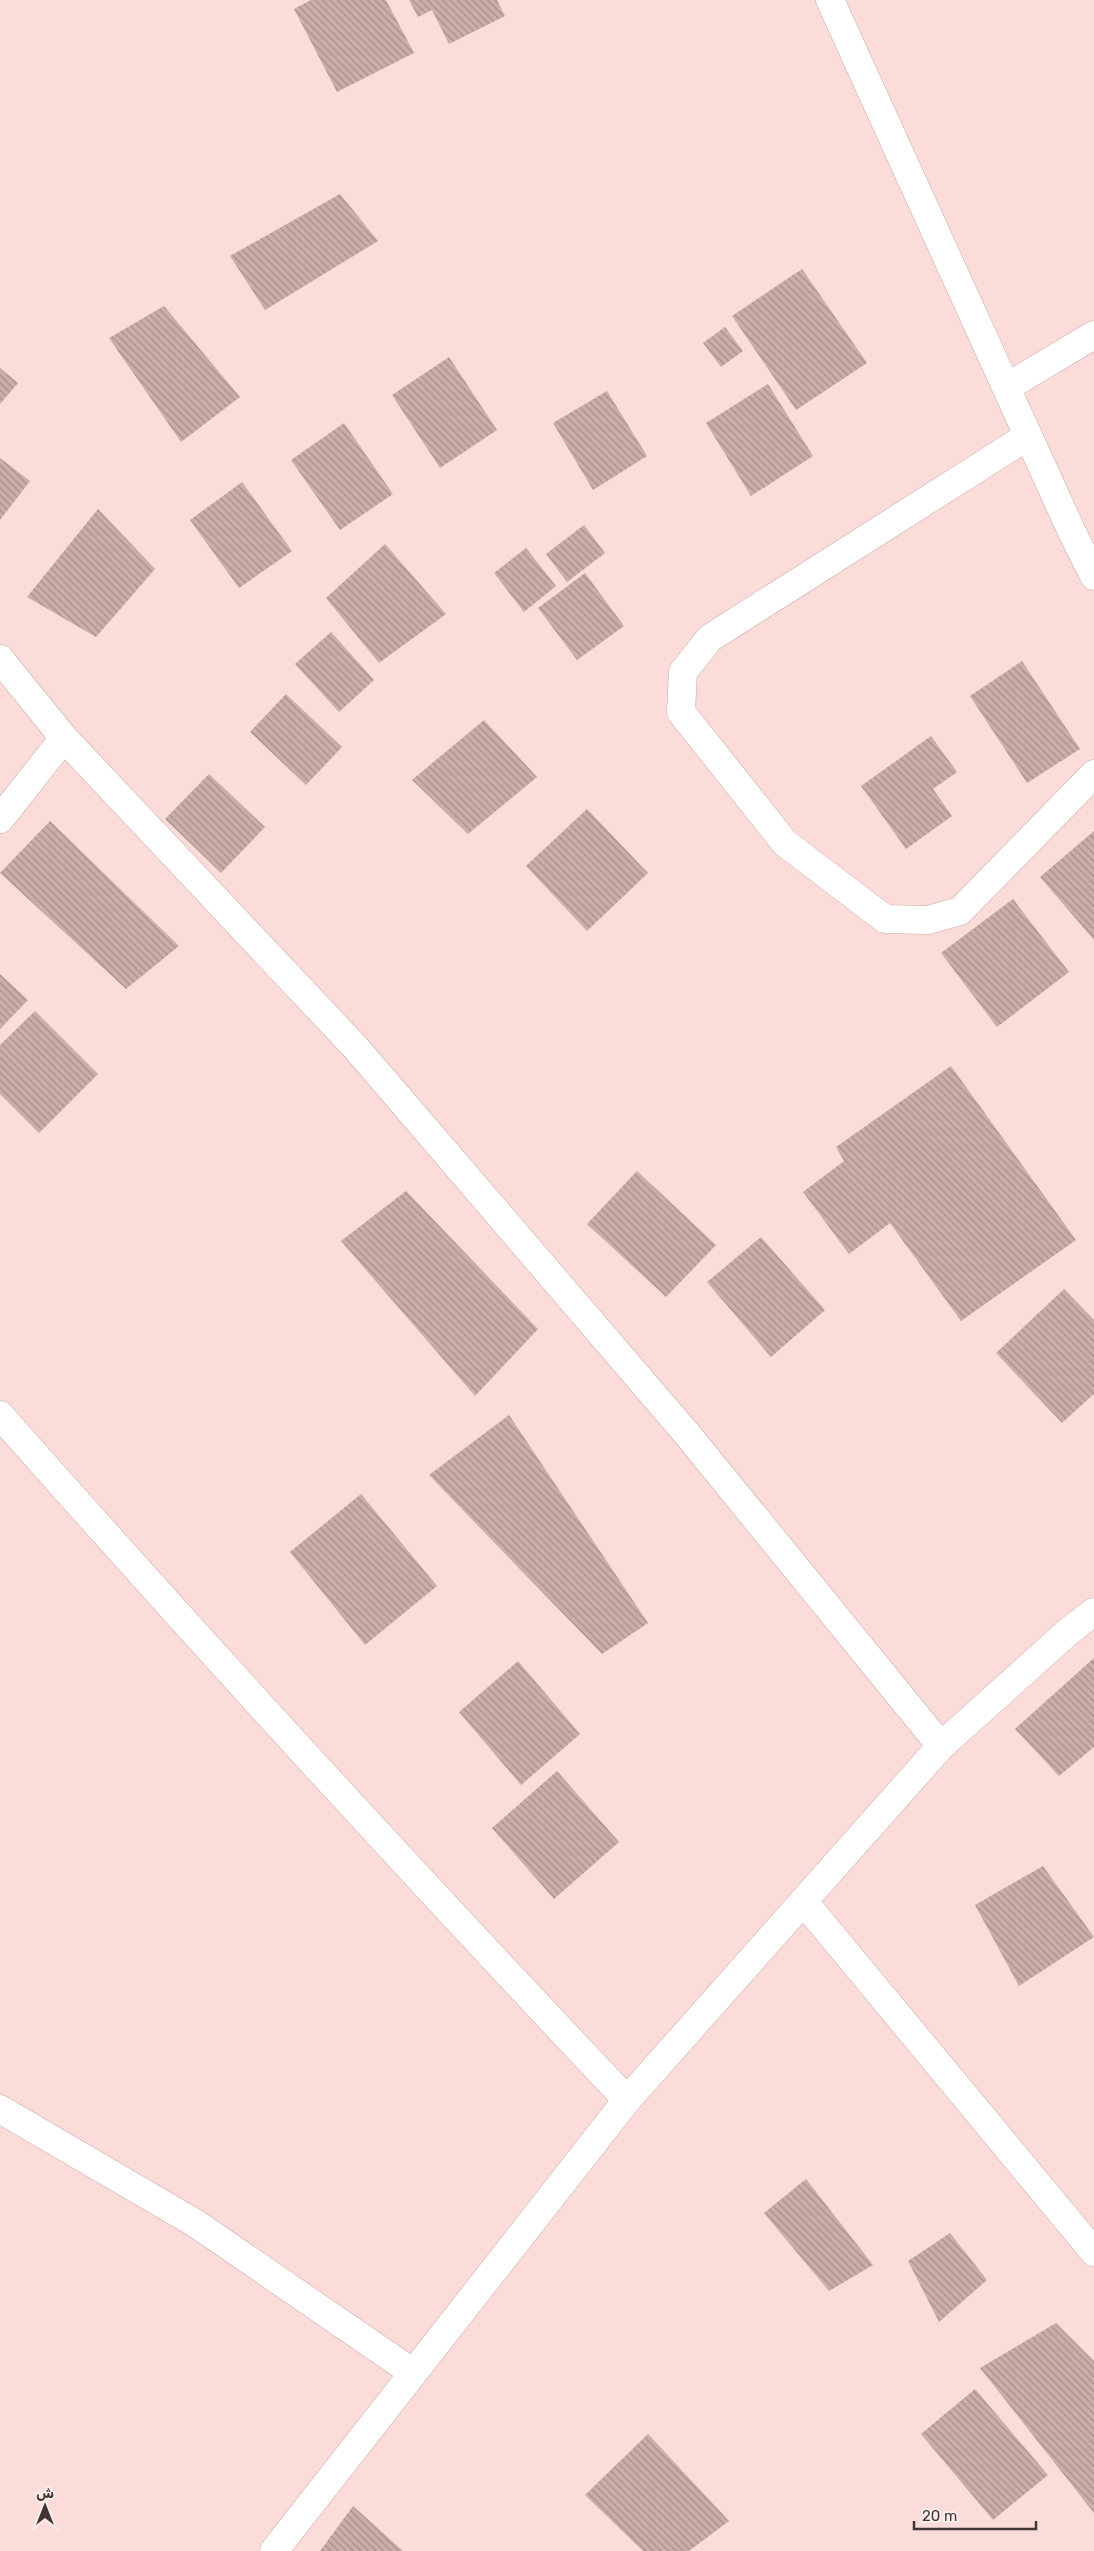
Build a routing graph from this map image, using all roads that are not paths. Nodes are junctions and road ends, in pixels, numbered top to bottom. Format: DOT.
graph roads {
  1 [pos="830,0"];
  2 [pos="1094,335"];
  3 [pos="1007,387"];
  4 [pos="1028,436"];
  5 [pos="1094,576"];
  6 [pos="0,659"];
  7 [pos="64,738"];
  8 [pos="1094,774"];
  9 [pos="0,819"];
  10 [pos="0,1415"];
  11 [pos="1094,1612"];
  12 [pos="941,1746"];
  13 [pos="804,1902"];
  14 [pos="627,2100"];
  15 [pos="0,2109"];
  16 [pos="1094,2252"];
  17 [pos="412,2372"];
  18 [pos="274,2551"];
  1 -- 3 [label="street"];
  2 -- 3 [label="street"];
  3 -- 4 [label="street"];
  4 -- 5 [label="street"];
  4 -- 8 [label="street"];
  6 -- 7 [label="street"];
  7 -- 9 [label="street"];
  7 -- 12 [label="street"];
  10 -- 14 [label="street"];
  11 -- 12 [label="street"];
  12 -- 13 [label="street"];
  13 -- 14 [label="street"];
  13 -- 16 [label="street"];
  14 -- 17 [label="street"];
  15 -- 17 [label="street"];
  17 -- 18 [label="street"];
}
